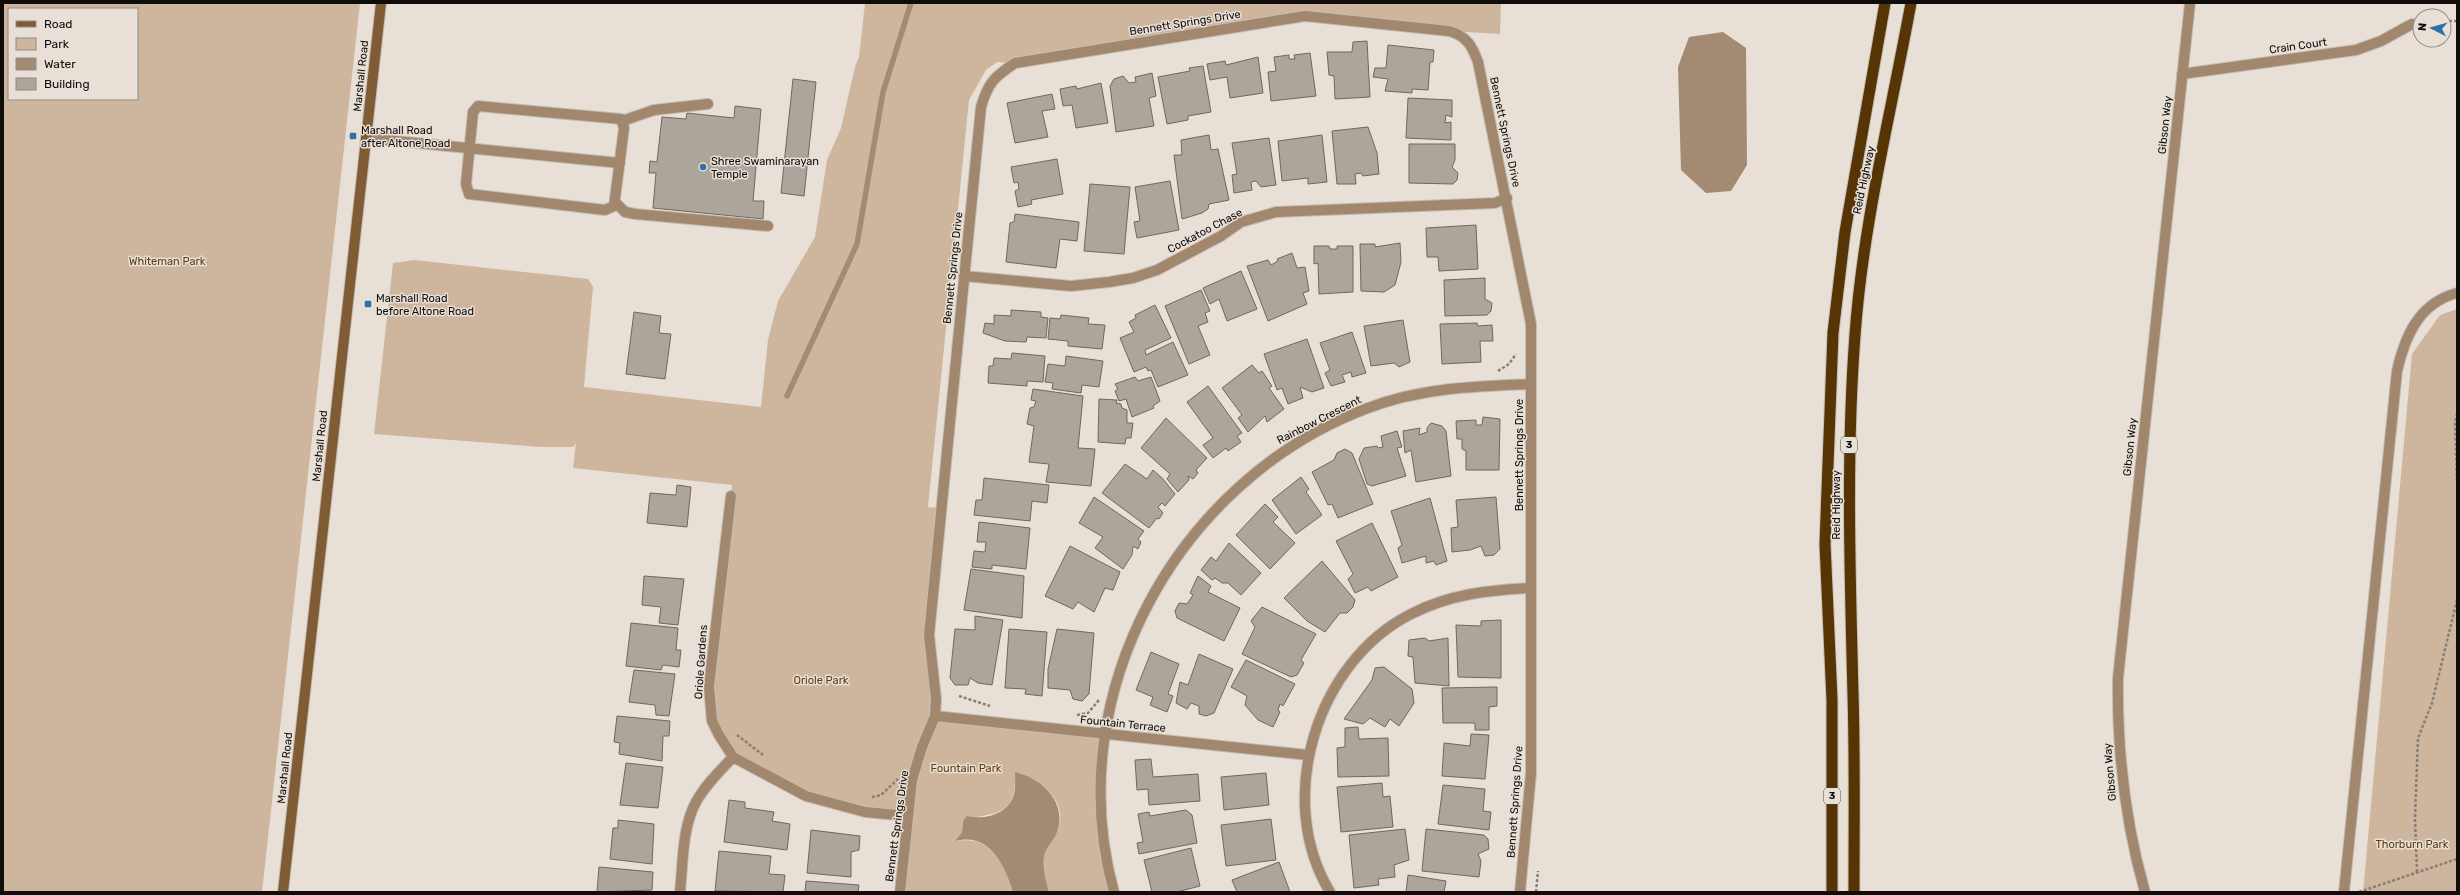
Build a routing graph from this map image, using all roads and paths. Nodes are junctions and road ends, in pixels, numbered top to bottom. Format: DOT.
graph roads {
  1 [pos="381,3"];
  2 [pos="1885,3"];
  3 [pos="1912,3"];
  4 [pos="2190,3"];
  5 [pos="2412,24"];
  6 [pos="2182,74"];
  7 [pos="708,104"];
  8 [pos="622,121"];
  9 [pos="366,138"];
  10 [pos="470,148"];
  11 [pos="620,163"];
  12 [pos="1507,198"];
  13 [pos="615,202"];
  14 [pos="768,226"];
  15 [pos="964,276"];
  16 [pos="2457,293"];
  17 [pos="1517,351"];
  18 [pos="1493,373"];
  19 [pos="1530,384"];
  20 [pos="2457,413"];
  21 [pos="2457,480"];
  22 [pos="731,496"];
  23 [pos="1532,588"];
  24 [pos="2457,600"];
  25 [pos="1101,692"];
  26 [pos="958,696"];
  27 [pos="998,708"];
  28 [pos="935,716"];
  29 [pos="1070,716"];
  30 [pos="734,733"];
  31 [pos="1106,734"];
  32 [pos="1308,755"];
  33 [pos="733,757"];
  34 [pos="769,759"];
  35 [pos="912,780"];
  36 [pos="866,799"];
  37 [pos="908,816"];
  38 [pos="2457,859"];
  39 [pos="2417,872"];
  40 [pos="283,892"];
  41 [pos="680,892"];
  42 [pos="900,892"];
  43 [pos="1114,892"];
  44 [pos="1330,892"];
  45 [pos="1520,892"];
  46 [pos="1832,892"];
  47 [pos="1854,892"];
  48 [pos="2145,892"];
  49 [pos="2344,892"];
  50 [pos="2359,892"];
  1 -- 9 [label="main road, Marshall Road"];
  2 -- 46 [label="highway, Reid Highway / 3"];
  3 -- 47 [label="highway, Reid Highway / 3"];
  4 -- 6 [label="street, Gibson Way"];
  5 -- 6 [label="street, Crain Court"];
  6 -- 48 [label="street, Gibson Way"];
  7 -- 8 [label="street"];
  8 -- 10 [label="street"];
  8 -- 11 [label="street"];
  9 -- 10 [label="street"];
  9 -- 40 [label="main road, Marshall Road"];
  10 -- 11 [label="street"];
  10 -- 13 [label="street"];
  11 -- 13 [label="street"];
  12 -- 15 [label="street, Cockatoo Chase"];
  12 -- 15 [label="street, Bennett Springs Drive"];
  12 -- 19 [label="street, Bennett Springs Drive"];
  13 -- 14 [label="street"];
  15 -- 28 [label="street, Bennett Springs Drive"];
  16 -- 49 [label="street"];
  17 -- 18 [label="path"];
  19 -- 23 [label="street, Bennett Springs Drive"];
  19 -- 31 [label="street, Rainbow Crescent"];
  20 -- 21 [label="path"];
  22 -- 33 [label="street, Oriole Gardens"];
  23 -- 32 [label="street"];
  23 -- 45 [label="street, Bennett Springs Drive"];
  24 -- 39 [label="path"];
  25 -- 29 [label="path"];
  26 -- 27 [label="path"];
  28 -- 31 [label="street, Fountain Terrace"];
  28 -- 35 [label="street, Bennett Springs Drive"];
  30 -- 34 [label="path"];
  31 -- 32 [label="street, Fountain Terrace"];
  31 -- 43 [label="street, Rainbow Crescent"];
  32 -- 44 [label="street"];
  33 -- 37 [label="street"];
  33 -- 41 [label="street"];
  35 -- 36 [label="path"];
  35 -- 37 [label="street, Bennett Springs Drive"];
  37 -- 42 [label="street, Bennett Springs Drive"];
  38 -- 39 [label="path"];
  39 -- 50 [label="path"];
}
